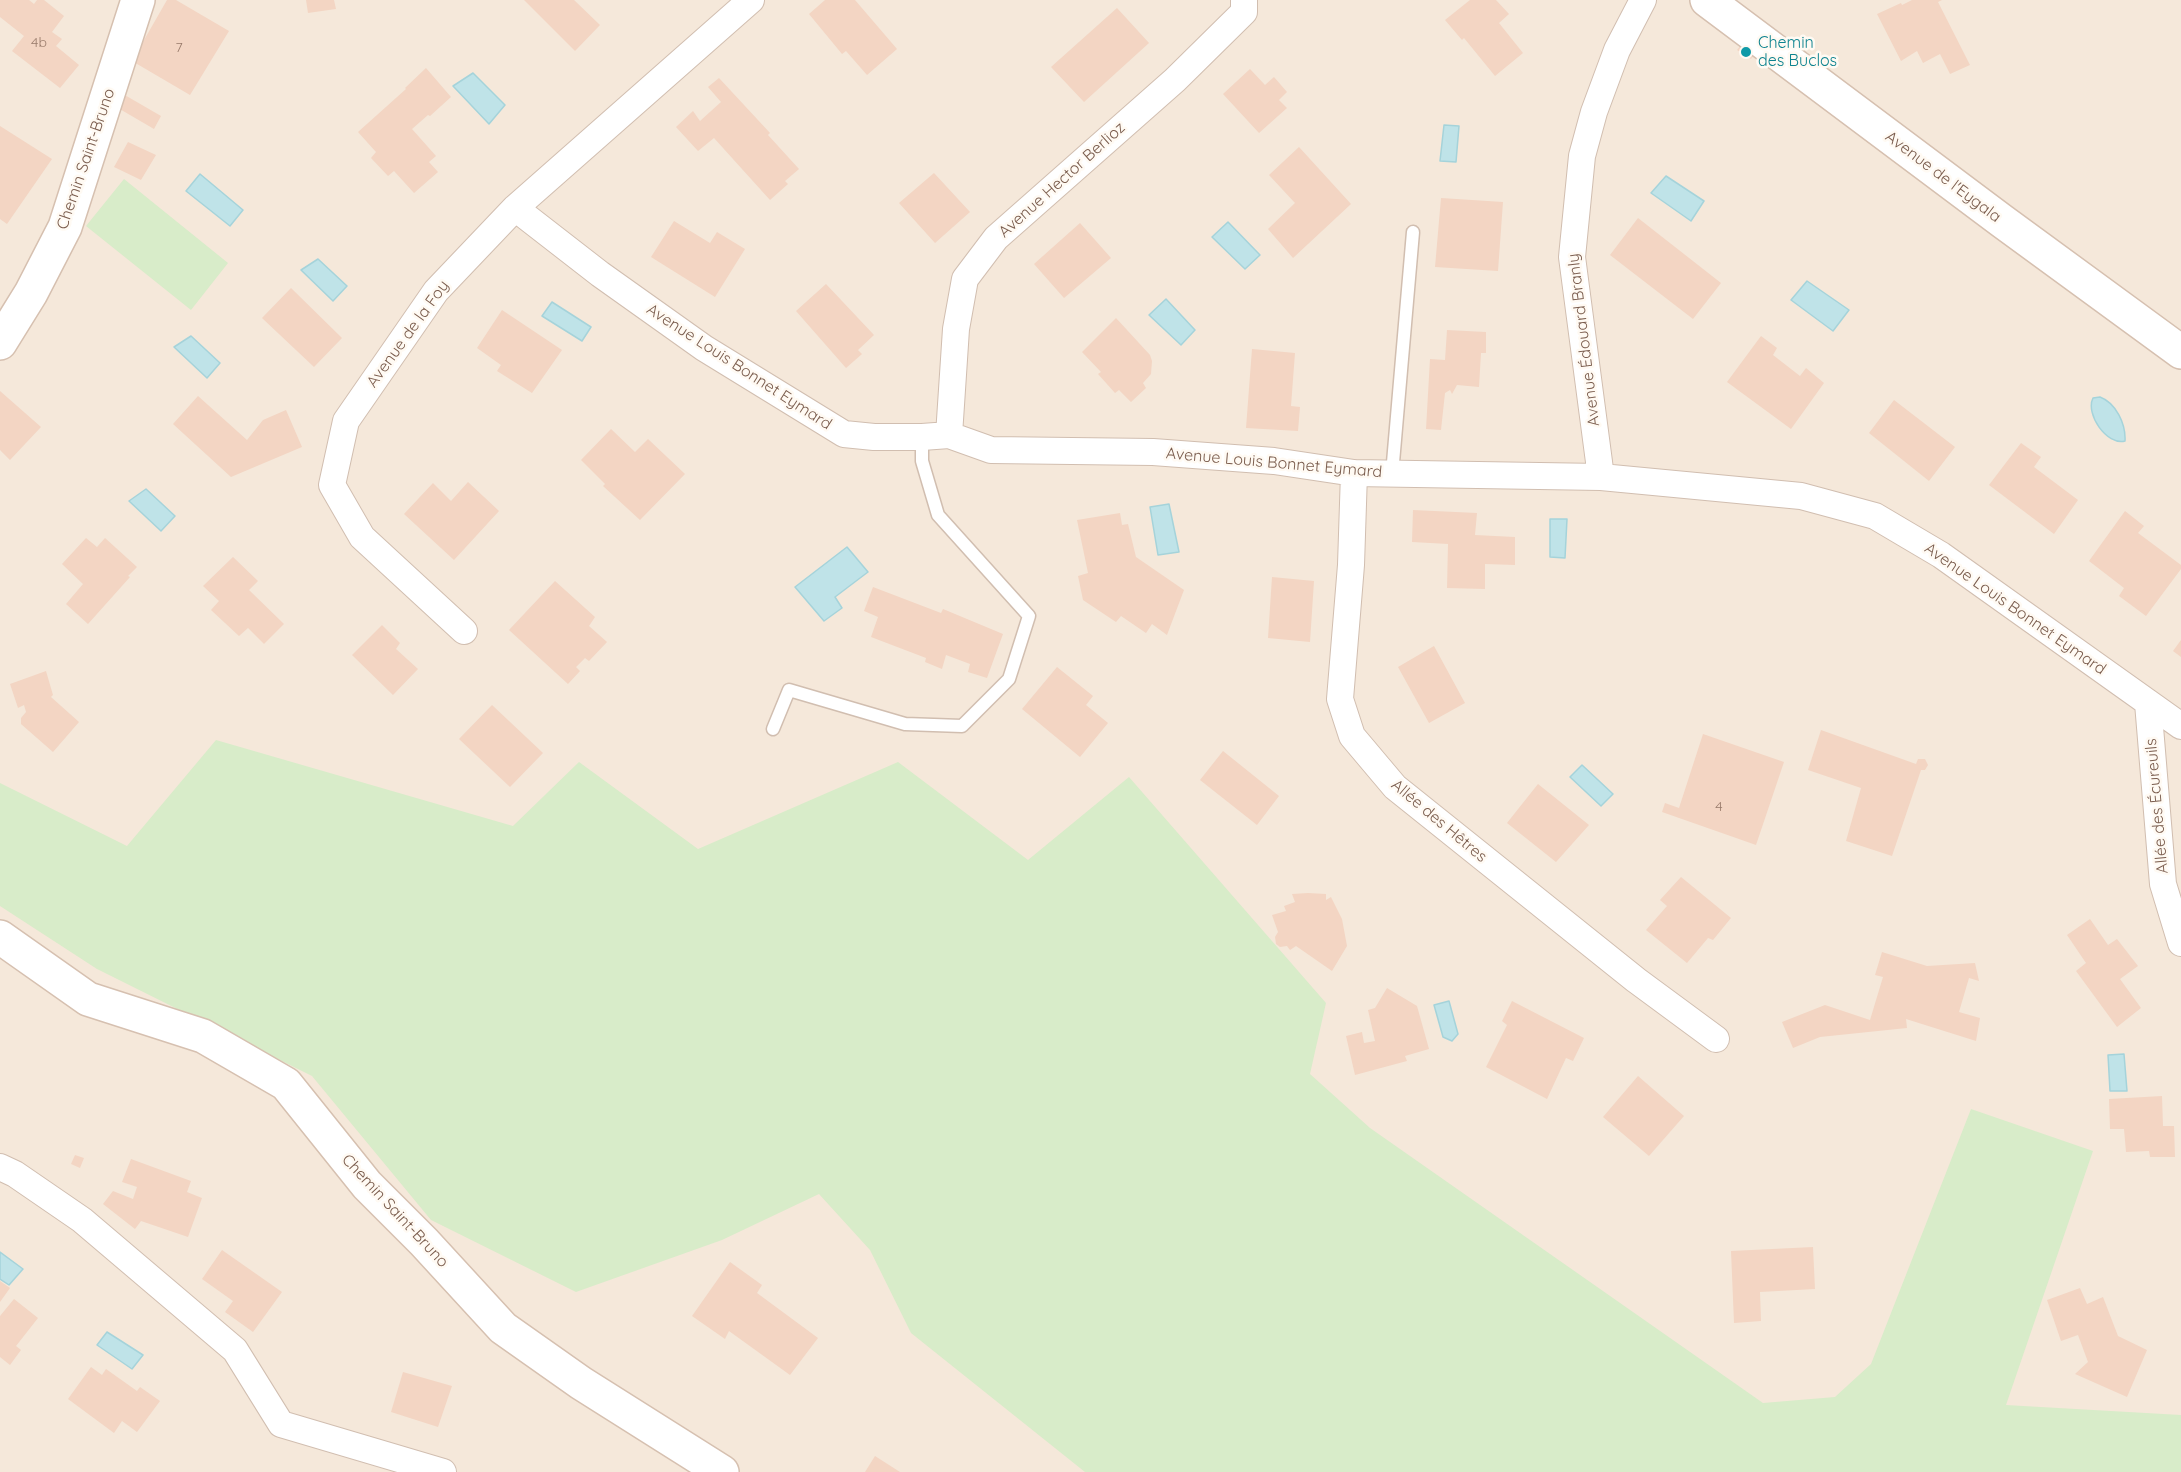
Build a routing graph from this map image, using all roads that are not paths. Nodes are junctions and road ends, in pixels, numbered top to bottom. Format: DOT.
graph roads {
  1 [pos="138,0"];
  2 [pos="751,0"];
  3 [pos="1244,0"];
  4 [pos="1643,0"];
  5 [pos="1707,0"];
  6 [pos="515,208"];
  7 [pos="1413,232"];
  8 [pos="0,343"];
  9 [pos="2181,351"];
  10 [pos="949,435"];
  11 [pos="922,437"];
  12 [pos="1354,473"];
  13 [pos="1392,474"];
  14 [pos="1601,477"];
  15 [pos="464,631"];
  16 [pos="2148,704"];
  17 [pos="2181,726"];
  18 [pos="773,729"];
  19 [pos="0,937"];
  20 [pos="2181,943"];
  21 [pos="1716,1039"];
  22 [pos="0,1167"];
  23 [pos="443,1472"];
  24 [pos="712,1472"];
  1 -- 8 [label="street, Chemin Saint-Bruno"];
  2 -- 6 [label="street, Avenue de la Foy"];
  3 -- 10 [label="street, Avenue Hector Berlioz"];
  4 -- 14 [label="street, Avenue Édouard Branly"];
  5 -- 9 [label="street, Avenue de l'Eygala"];
  6 -- 11 [label="street, Avenue Louis Bonnet Eymard"];
  6 -- 15 [label="street, Avenue de la Foy"];
  7 -- 13 [label="lane"];
  10 -- 11 [label="street, Avenue Louis Bonnet Eymard"];
  10 -- 12 [label="street, Avenue Louis Bonnet Eymard"];
  11 -- 18 [label="lane"];
  12 -- 13 [label="street, Avenue Louis Bonnet Eymard"];
  12 -- 21 [label="street, Allée des Hêtres"];
  13 -- 14 [label="street, Avenue Louis Bonnet Eymard"];
  14 -- 16 [label="street, Avenue Louis Bonnet Eymard"];
  16 -- 17 [label="street, Avenue Louis Bonnet Eymard"];
  16 -- 20 [label="street, Allée des Écureuils"];
  19 -- 24 [label="street, Chemin Saint-Bruno"];
  22 -- 23 [label="street"];
}
